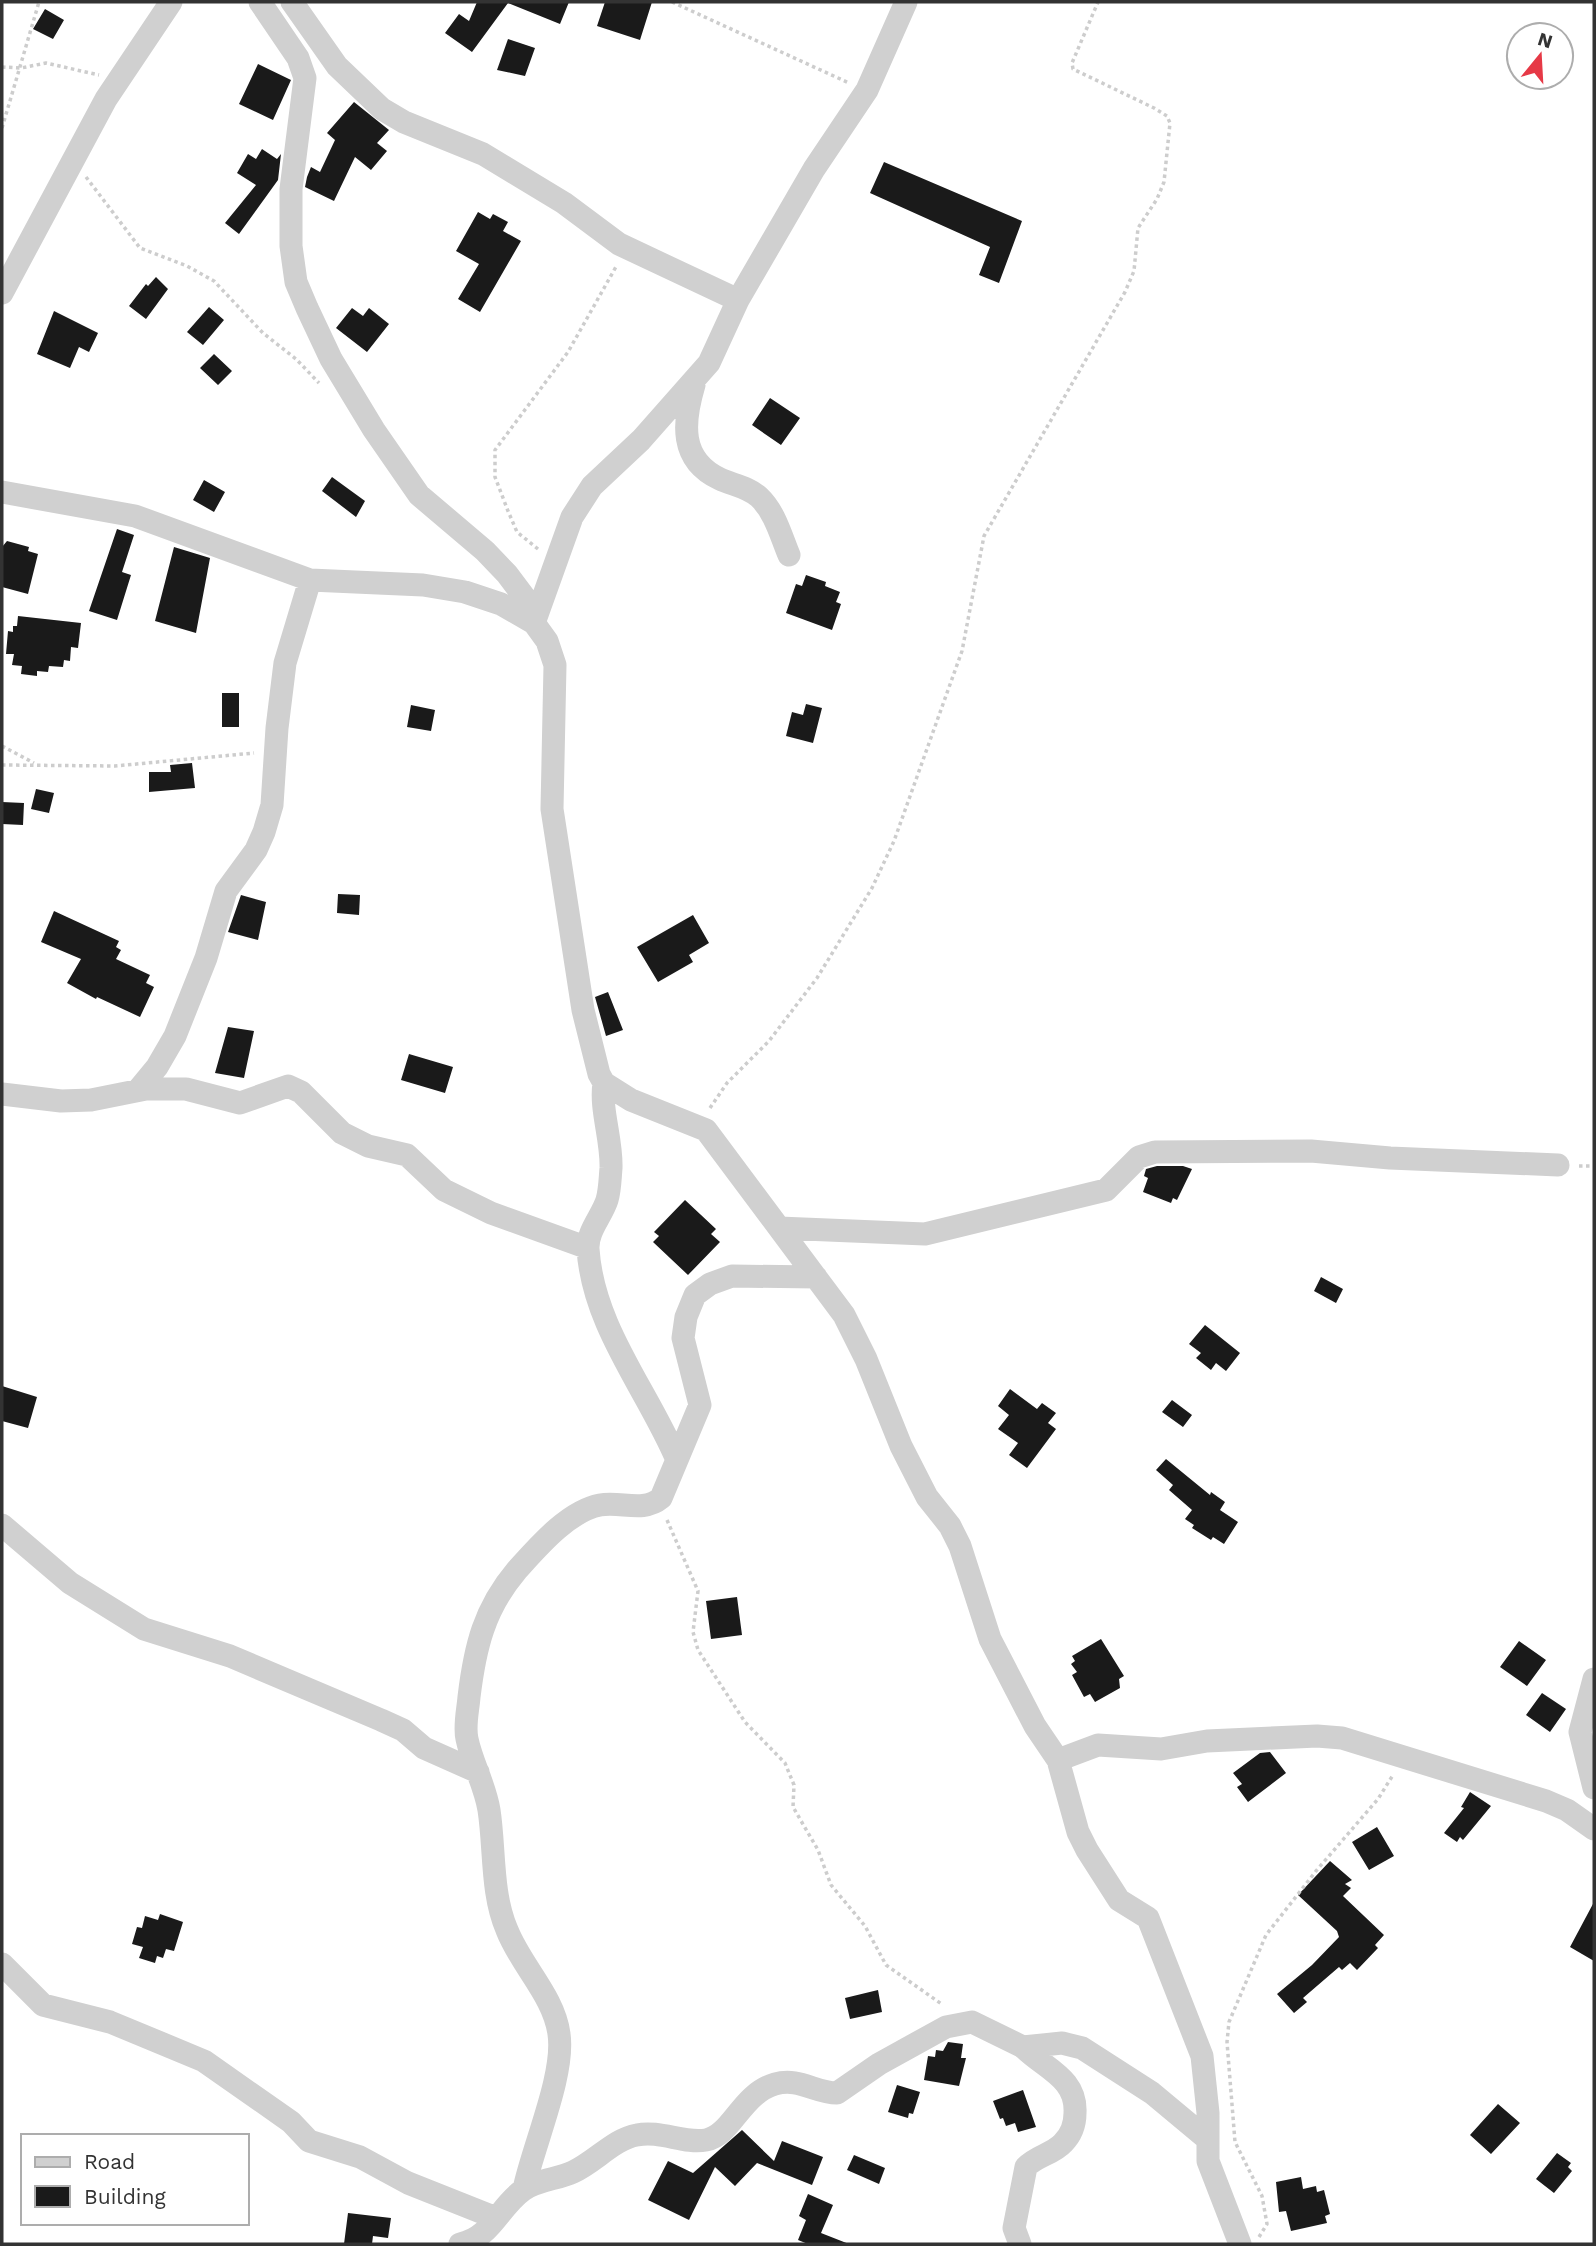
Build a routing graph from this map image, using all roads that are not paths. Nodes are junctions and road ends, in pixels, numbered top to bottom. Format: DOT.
graph roads {
  1 [pos="171,2"];
  2 [pos="260,2"];
  3 [pos="292,2"];
  4 [pos="906,2"];
  5 [pos="2,293"];
  6 [pos="738,300"];
  7 [pos="695,382"];
  8 [pos="2,492"];
  9 [pos="789,555"];
  10 [pos="310,580"];
  11 [pos="535,618"];
  12 [pos="604,1083"];
  13 [pos="138,1090"];
  14 [pos="2,1094"];
  15 [pos="1558,1165"];
  16 [pos="779,1227"];
  17 [pos="588,1248"];
  18 [pos="816,1277"];
  19 [pos="677,1460"];
  20 [pos="2,1525"];
  21 [pos="1594,1679"];
  22 [pos="1058,1760"];
  23 [pos="478,1773"];
  24 [pos="1594,1788"];
  25 [pos="1594,1829"];
  26 [pos="2,1964"];
  27 [pos="1023,2047"];
  28 [pos="1206,2138"];
  29 [pos="524,2189"];
  30 [pos="496,2218"];
  31 [pos="472,2243"];
  32 [pos="1020,2244"];
  33 [pos="1240,2244"];
  1 -- 5 [label="street"];
  2 -- 11 [label="street"];
  3 -- 6 [label="street"];
  4 -- 6 [label="street"];
  6 -- 7 [label="street"];
  7 -- 9 [label="street"];
  7 -- 11 [label="street"];
  8 -- 10 [label="street"];
  10 -- 11 [label="street"];
  10 -- 13 [label="street"];
  11 -- 12 [label="street"];
  12 -- 16 [label="street"];
  12 -- 17 [label="street"];
  13 -- 14 [label="street"];
  13 -- 17 [label="street"];
  15 -- 16 [label="street"];
  16 -- 18 [label="street"];
  17 -- 19 [label="street"];
  18 -- 19 [label="street"];
  18 -- 22 [label="street"];
  19 -- 23 [label="street"];
  20 -- 23 [label="street"];
  21 -- 24 [label="street"];
  22 -- 25 [label="street"];
  22 -- 28 [label="street"];
  23 -- 29 [label="street"];
  26 -- 30 [label="street"];
  27 -- 28 [label="street"];
  27 -- 29 [label="street"];
  27 -- 32 [label="street"];
  28 -- 33 [label="street"];
  29 -- 30 [label="street"];
  30 -- 31 [label="street"];
}
